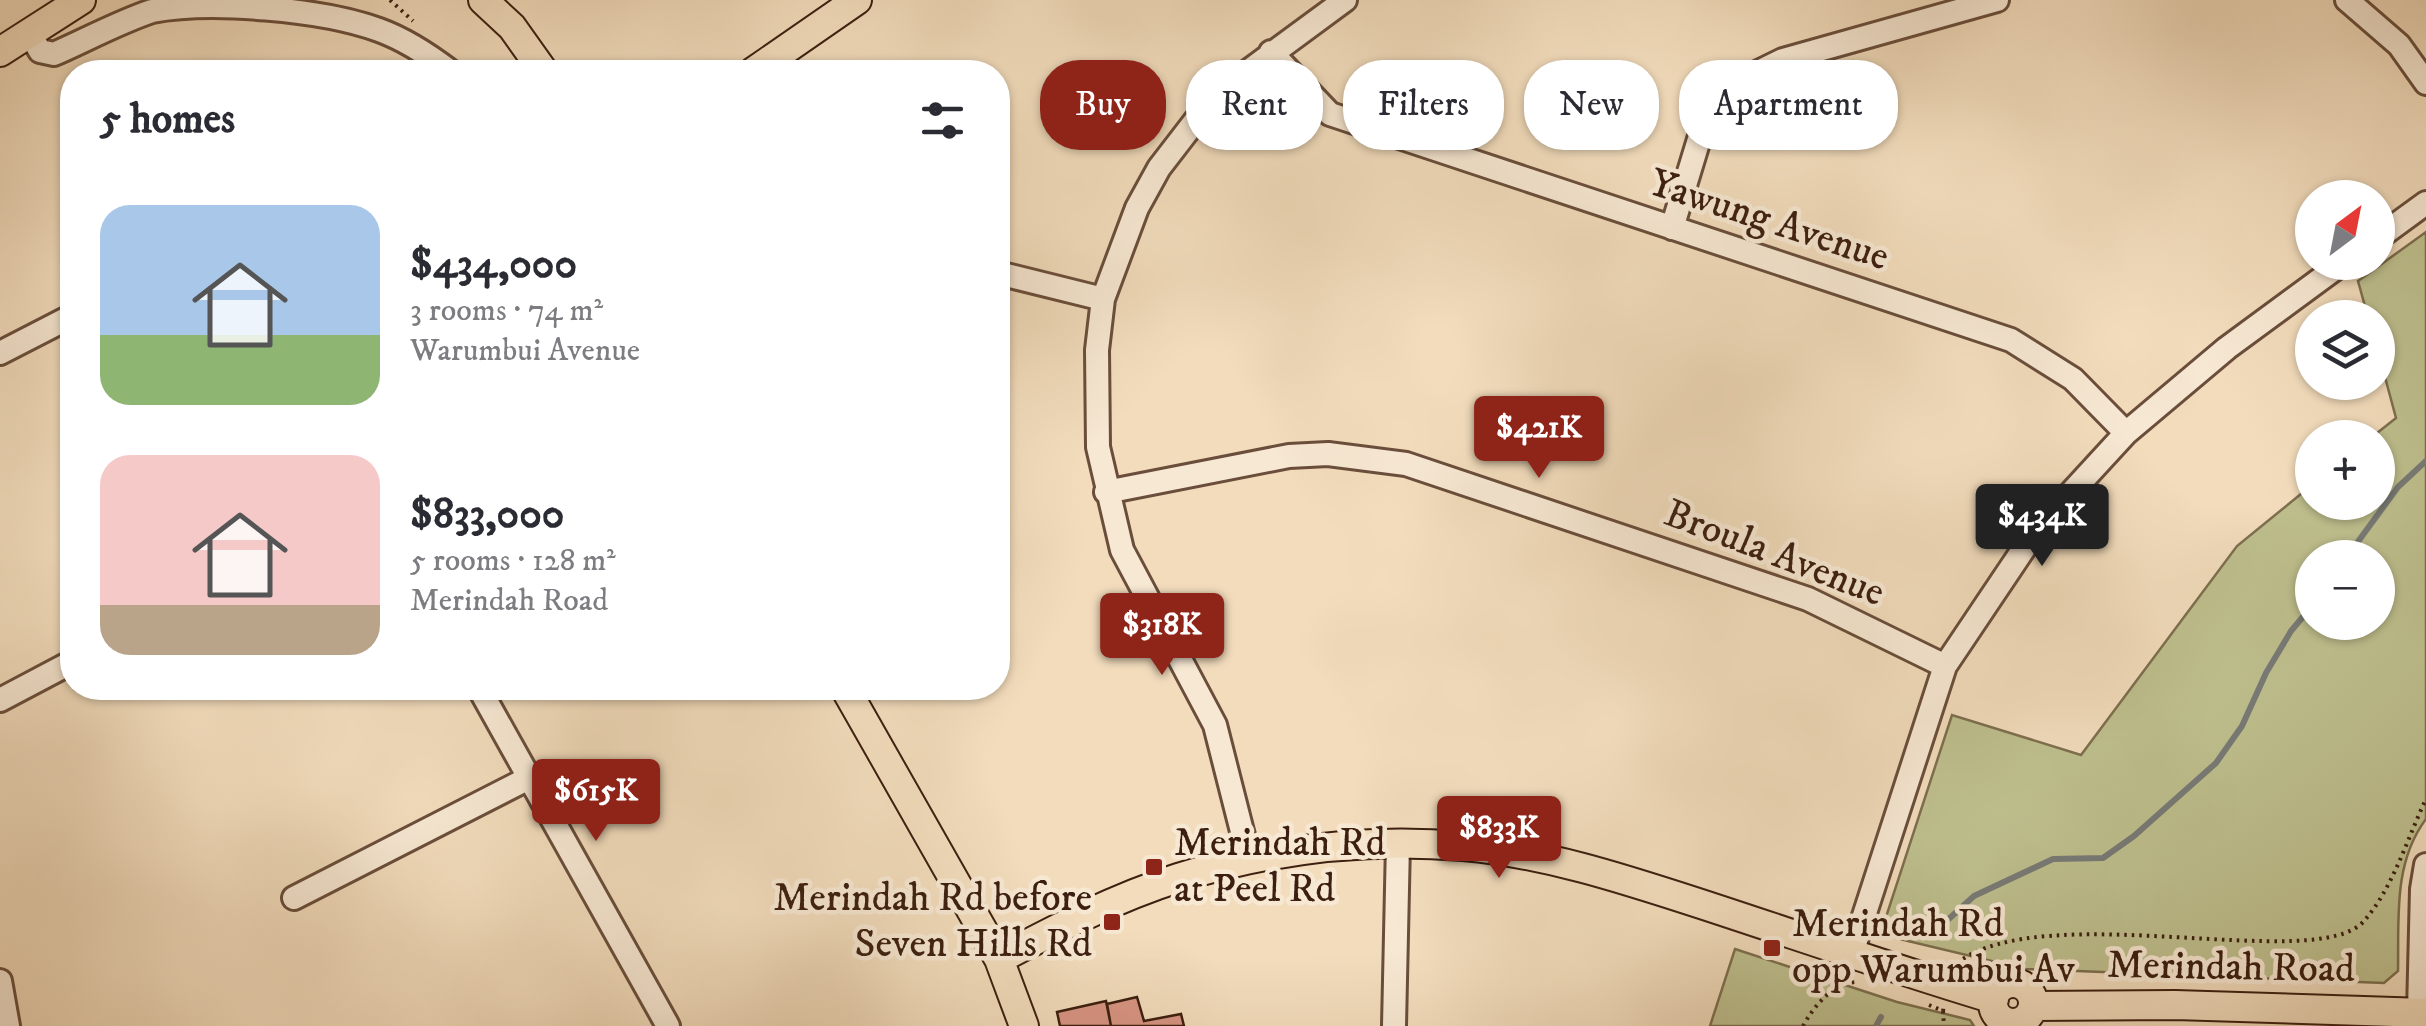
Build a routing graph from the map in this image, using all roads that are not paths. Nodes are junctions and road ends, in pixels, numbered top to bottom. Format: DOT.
graph roads {
  1 [pos="81,0"];
  2 [pos="483,0"];
  3 [pos="856,0"];
  4 [pos="1345,0"];
  5 [pos="1997,0"];
  6 [pos="2347,0"];
  7 [pos="30,34"];
  8 [pos="0,52"];
  9 [pos="1271,52"];
  10 [pos="436,60"];
  11 [pos="535,60"];
  12 [pos="770,60"];
  13 [pos="2426,83"];
  14 [pos="2426,203"];
  15 [pos="2395,226"];
  16 [pos="1672,228"];
  17 [pos="1010,276"];
  18 [pos="2320,280"];
  19 [pos="1103,299"];
  20 [pos="60,322"];
  21 [pos="0,353"];
  22 [pos="2126,433"];
  23 [pos="1106,492"];
  24 [pos="1945,666"];
  25 [pos="60,668"];
  26 [pos="0,700"];
  27 [pos="486,700"];
  28 [pos="852,700"];
  29 [pos="529,778"];
  30 [pos="1398,843"];
  31 [pos="1249,859"];
  32 [pos="2426,865"];
  33 [pos="294,898"];
  34 [pos="1852,953"];
  35 [pos="1000,960"];
  36 [pos="0,981"];
  37 [pos="2422,1013"];
  38 [pos="2019,1018"];
  39 [pos="8,1026"];
  40 [pos="668,1026"];
  41 [pos="1024,1026"];
  42 [pos="1394,1026"];
  1 -- 7 [label="main road"];
  2 -- 11 [label="main road"];
  3 -- 12 [label="main road"];
  4 -- 9 [label="street"];
  5 -- 16 [label="street"];
  6 -- 13 [label="street"];
  7 -- 8 [label="main road"];
  7 -- 10 [label="street"];
  9 -- 16 [label="street, Yawung Avenue"];
  9 -- 19 [label="street"];
  14 -- 15 [label="street"];
  16 -- 22 [label="street, Yawung Avenue"];
  17 -- 19 [label="street"];
  18 -- 22 [label="street"];
  19 -- 23 [label="street"];
  20 -- 21 [label="street"];
  22 -- 24 [label="street"];
  23 -- 24 [label="street, Broula Avenue"];
  23 -- 31 [label="street"];
  24 -- 34 [label="street"];
  25 -- 26 [label="street"];
  27 -- 29 [label="street"];
  28 -- 35 [label="main road"];
  29 -- 33 [label="street"];
  29 -- 40 [label="street"];
  30 -- 31 [label="main road"];
  30 -- 34 [label="main road"];
  30 -- 42 [label="street"];
  31 -- 35 [label="main road"];
  32 -- 37 [label="street"];
  34 -- 38 [label="main road"];
  35 -- 41 [label="main road"];
  36 -- 39 [label="street"];
  37 -- 38 [label="main road, Merindah Road"];
}
